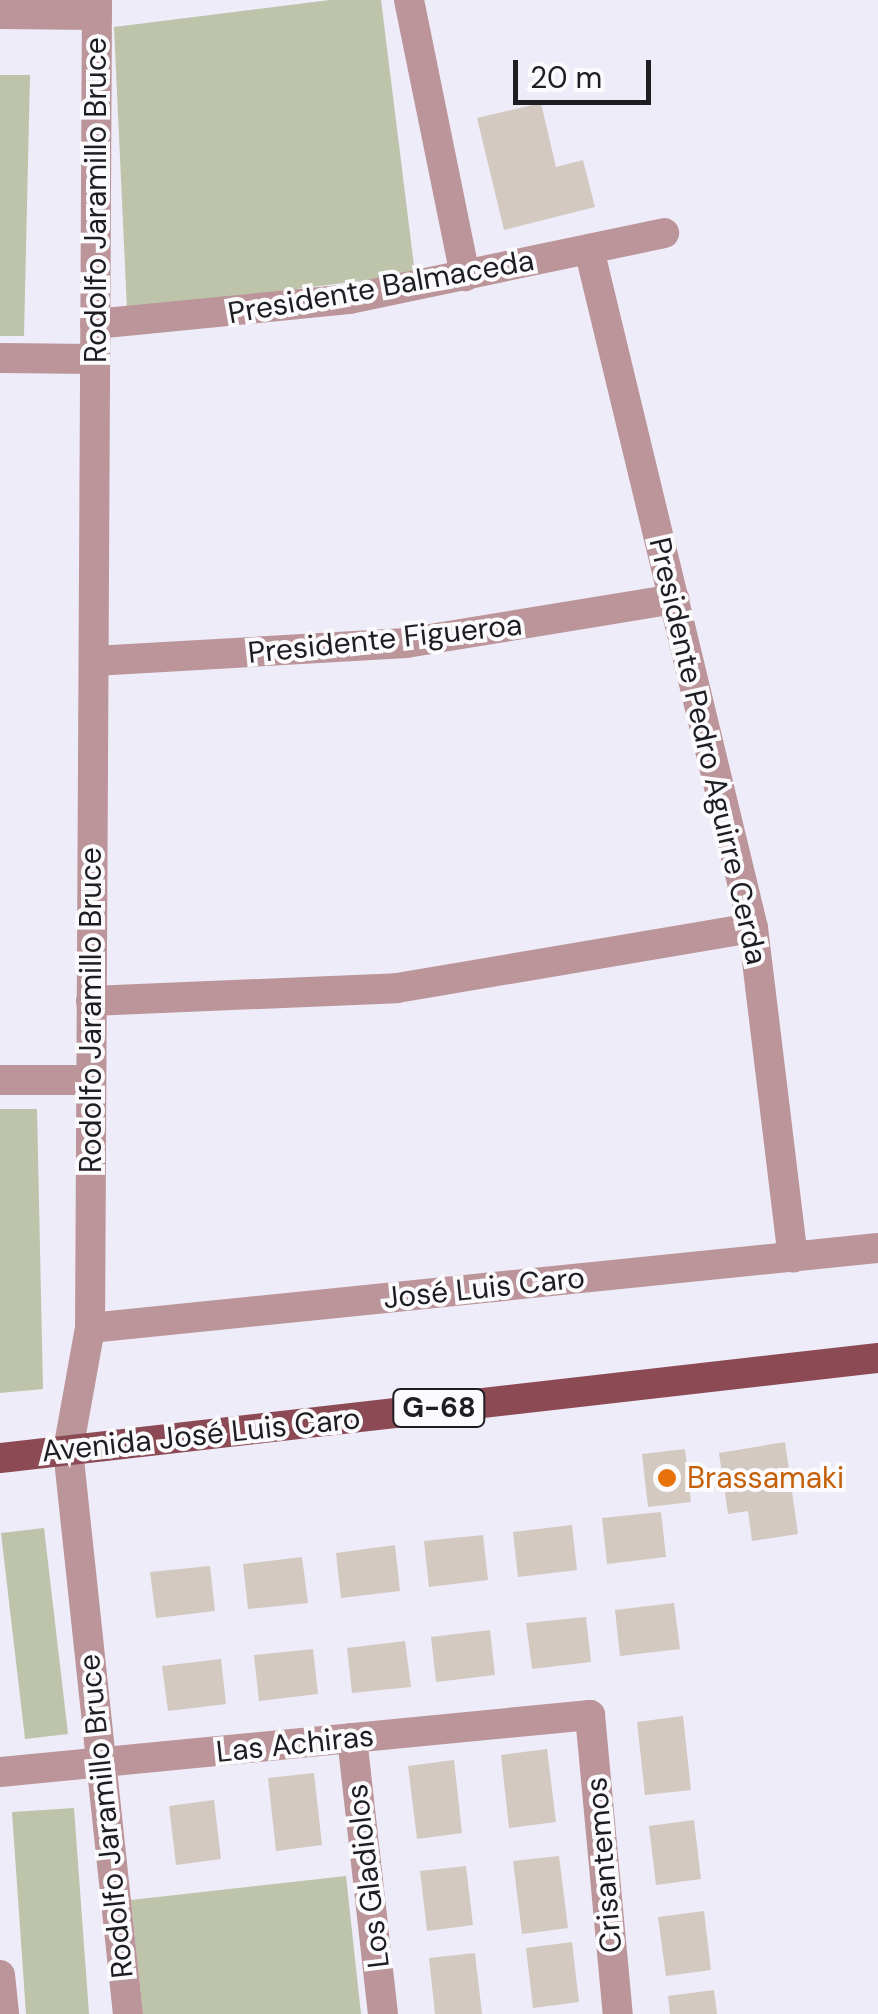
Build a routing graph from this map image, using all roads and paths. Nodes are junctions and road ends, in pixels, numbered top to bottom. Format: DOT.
graph roads {
  1 [pos="409,0"];
  2 [pos="97,7"];
  3 [pos="0,14"];
  4 [pos="664,233"];
  5 [pos="589,249"];
  6 [pos="465,276"];
  7 [pos="95,324"];
  8 [pos="0,358"];
  9 [pos="95,359"];
  10 [pos="674,599"];
  11 [pos="94,661"];
  12 [pos="752,928"];
  13 [pos="91,1001"];
  14 [pos="0,1080"];
  15 [pos="91,1080"];
  16 [pos="878,1248"];
  17 [pos="793,1258"];
  18 [pos="90,1328"];
  19 [pos="878,1358"];
  20 [pos="68,1450"];
  21 [pos="0,1458"];
  22 [pos="590,1715"];
  23 [pos="352,1738"];
  24 [pos="99,1763"];
  25 [pos="0,1772"];
  26 [pos="0,1975"];
  27 [pos="4,2014"];
  28 [pos="128,2014"];
  29 [pos="383,2014"];
  30 [pos="618,2014"];
  1 -- 6 [label="street"];
  2 -- 3 [label="street"];
  2 -- 7 [label="street, Rodolfo Jaramillo Bruce"];
  4 -- 5 [label="street, Presidente Balmaceda"];
  5 -- 6 [label="street, Presidente Balmaceda"];
  5 -- 10 [label="street, Presidente Pedro Aguirre Cerda"];
  6 -- 7 [label="street, Presidente Balmaceda"];
  7 -- 9 [label="street, Rodolfo Jaramillo Bruce"];
  8 -- 9 [label="street"];
  9 -- 11 [label="street, Rodolfo Jaramillo Bruce"];
  10 -- 11 [label="street, Presidente Figueroa"];
  10 -- 12 [label="street, Presidente Pedro Aguirre Cerda"];
  11 -- 13 [label="street, Rodolfo Jaramillo Bruce"];
  12 -- 13 [label="street"];
  12 -- 17 [label="street, Presidente Pedro Aguirre Cerda"];
  13 -- 15 [label="street, Rodolfo Jaramillo Bruce"];
  14 -- 15 [label="street"];
  15 -- 18 [label="street, Rodolfo Jaramillo Bruce"];
  16 -- 17 [label="street, José Luis Caro"];
  17 -- 18 [label="street, José Luis Caro"];
  18 -- 20 [label="street, Rodolfo Jaramillo Bruce"];
  19 -- 20 [label="main road, Avenida José Luis Caro / G-68"];
  20 -- 21 [label="main road, Avenida José Luis Caro / G-68"];
  20 -- 24 [label="street, Rodolfo Jaramillo Bruce"];
  22 -- 23 [label="street, Las Achiras"];
  22 -- 30 [label="street, Crisantemos"];
  23 -- 24 [label="street, Las Achiras"];
  23 -- 29 [label="street, Los Gladiolos"];
  24 -- 25 [label="street, Las Achiras"];
  24 -- 28 [label="street, Rodolfo Jaramillo Bruce"];
  26 -- 27 [label="street"];
}
